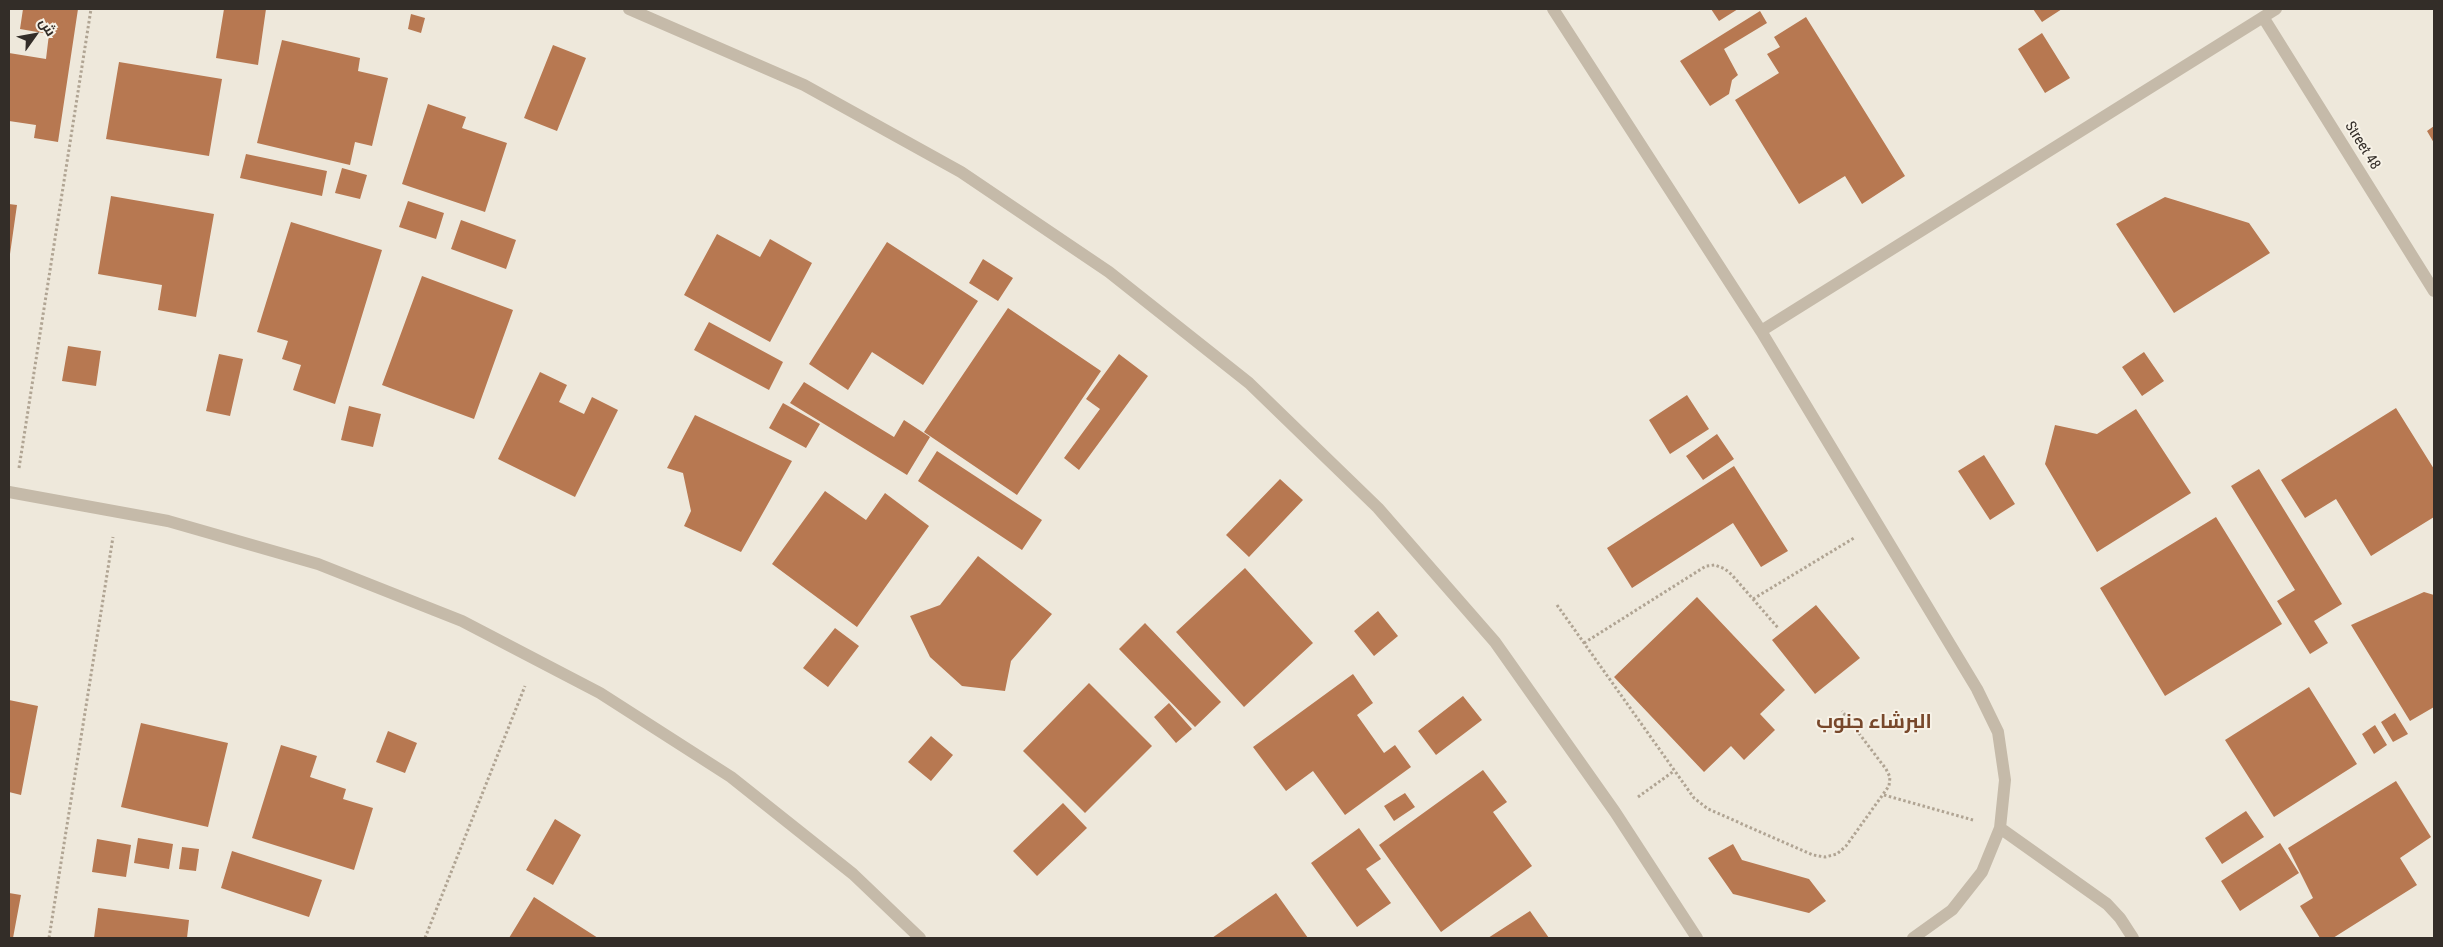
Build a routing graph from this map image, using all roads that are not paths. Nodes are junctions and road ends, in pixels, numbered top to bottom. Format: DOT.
graph roads {
  1 [pos="629,9"];
  2 [pos="1553,9"];
  3 [pos="2276,9"];
  4 [pos="2262,17"];
  5 [pos="2434,291"];
  6 [pos="1762,331"];
  7 [pos="12,492"];
  8 [pos="2000,828"];
  9 [pos="920,938"];
  10 [pos="1697,938"];
  11 [pos="1913,938"];
  12 [pos="2133,938"];
  1 -- 10 [label="street"];
  2 -- 6 [label="street"];
  3 -- 4 [label="street"];
  4 -- 5 [label="street, Street 48"];
  4 -- 6 [label="street"];
  6 -- 8 [label="street"];
  7 -- 9 [label="street"];
  8 -- 11 [label="street"];
  8 -- 12 [label="street"];
}
